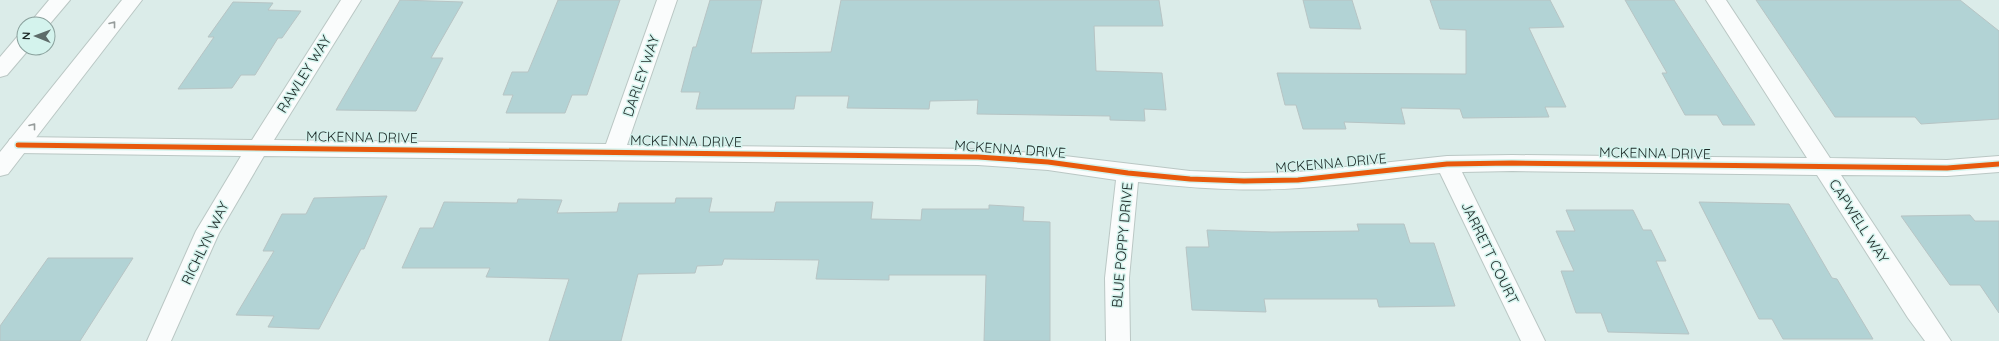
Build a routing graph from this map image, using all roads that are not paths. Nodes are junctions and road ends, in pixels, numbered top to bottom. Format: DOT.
graph roads {
  1 [pos="60,0"];
  2 [pos="132,0"];
  3 [pos="351,0"];
  4 [pos="667,0"];
  5 [pos="1716,0"];
  6 [pos="46,16"];
  7 [pos="16,51"];
  8 [pos="0,70"];
  9 [pos="18,145"];
  10 [pos="258,148"];
  11 [pos="614,152"];
  12 [pos="1447,164"];
  13 [pos="1999,164"];
  14 [pos="1825,167"];
  15 [pos="0,168"];
  16 [pos="1128,174"];
  17 [pos="159,341"];
  18 [pos="1118,341"];
  19 [pos="1533,341"];
  20 [pos="1938,341"];
  1 -- 6 [label="street"];
  9 -- 2 [label="street, one-way"];
  3 -- 10 [label="street, RAWLEY WAY"];
  4 -- 11 [label="street, DARLEY WAY"];
  5 -- 14 [label="street, CAPWELL WAY"];
  7 -- 8 [label="street"];
  9 -- 10 [label="street, MCKENNA DRIVE"];
  9 -- 15 [label="street"];
  10 -- 11 [label="street, MCKENNA DRIVE"];
  10 -- 17 [label="street, RICHLYN WAY"];
  11 -- 16 [label="street, MCKENNA DRIVE"];
  12 -- 14 [label="street, MCKENNA DRIVE"];
  12 -- 16 [label="street, MCKENNA DRIVE"];
  12 -- 19 [label="street, JARRETT COURT"];
  13 -- 14 [label="street, MCKENNA DRIVE"];
  14 -- 20 [label="street, CAPWELL WAY"];
  16 -- 18 [label="street, BLUE POPPY DRIVE"];
}
